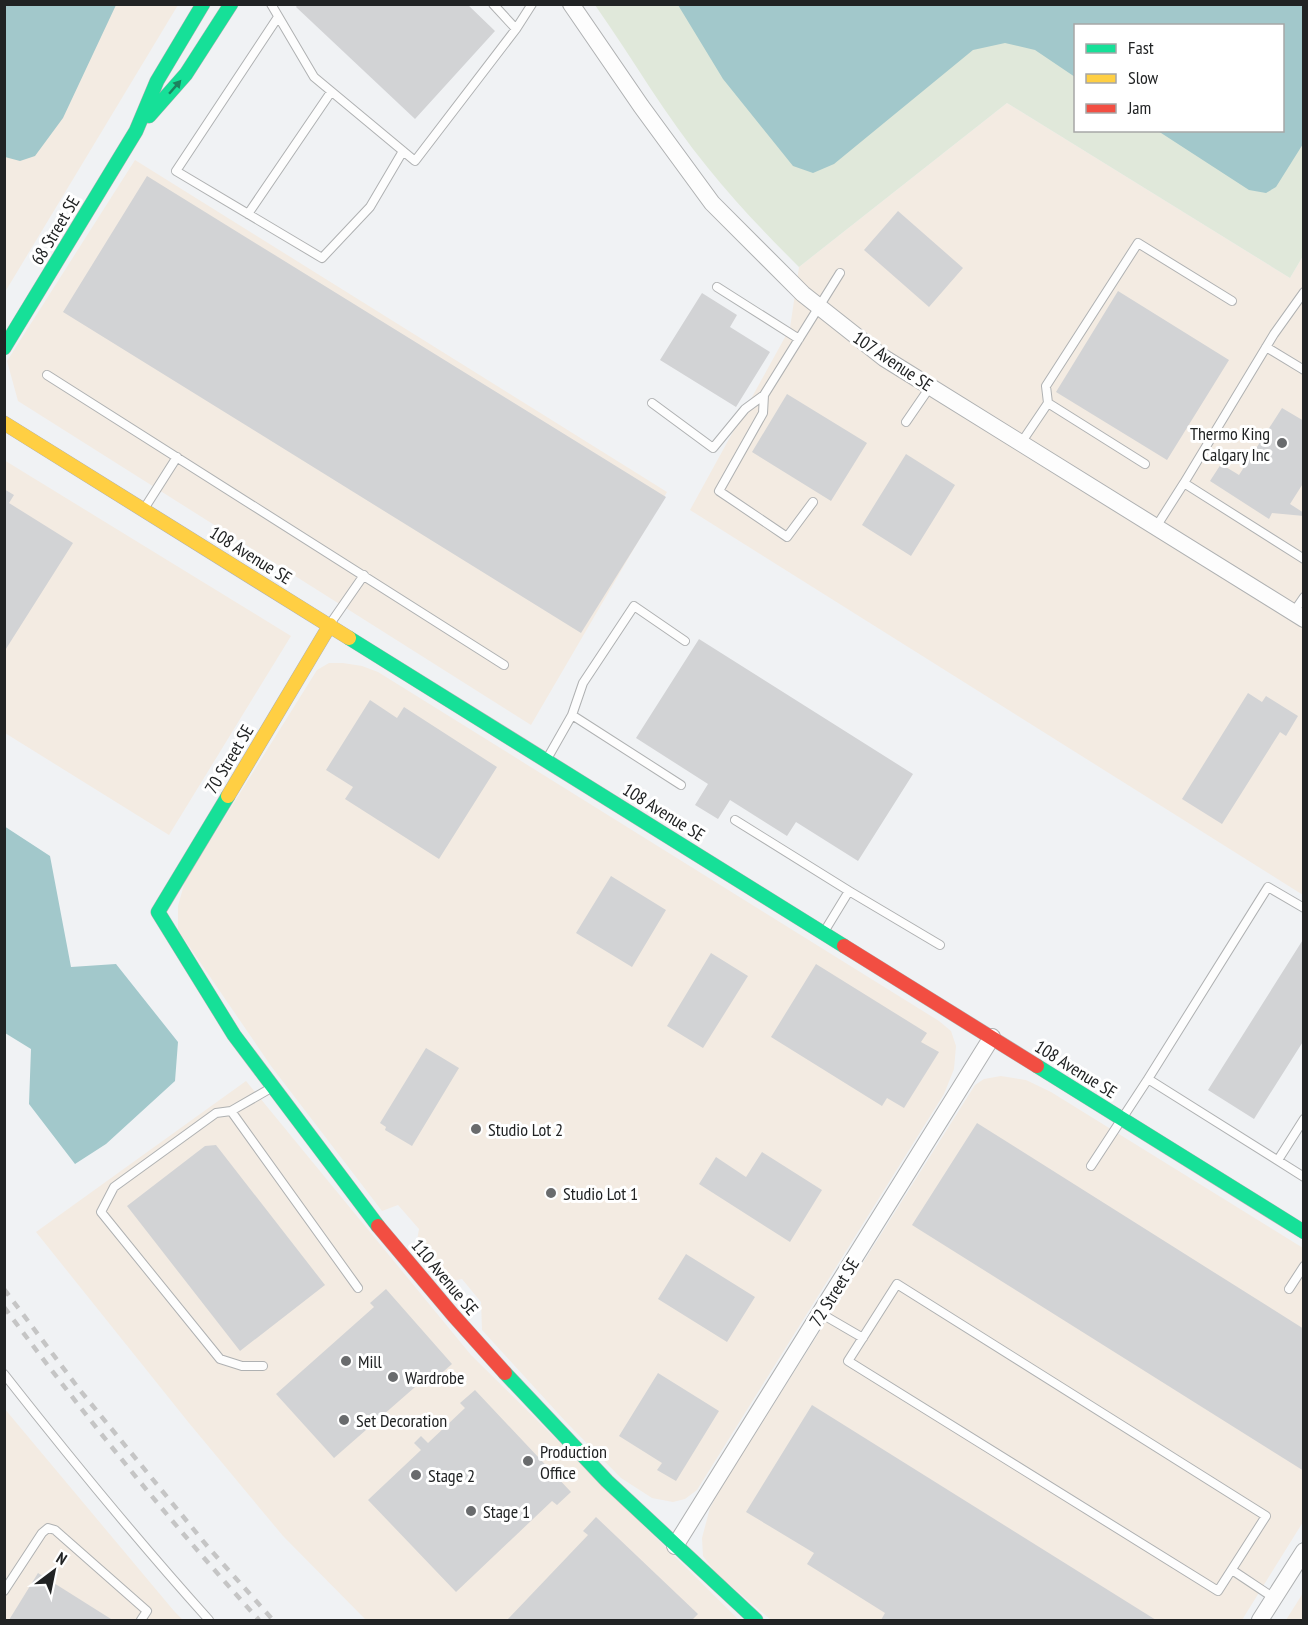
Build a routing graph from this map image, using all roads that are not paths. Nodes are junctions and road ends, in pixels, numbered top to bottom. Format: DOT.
graph roads {
  1 [pos="202,4"];
  2 [pos="231,4"];
  3 [pos="271,4"];
  4 [pos="493,4"];
  5 [pos="532,4"];
  6 [pos="571,4"];
  7 [pos="279,17"];
  8 [pos="516,29"];
  9 [pos="332,92"];
  10 [pos="136,130"];
  11 [pos="403,151"];
  12 [pos="248,214"];
  13 [pos="840,273"];
  14 [pos="717,287"];
  15 [pos="1304,292"];
  16 [pos="1232,300"];
  17 [pos="819,307"];
  18 [pos="799,339"];
  19 [pos="1266,347"];
  20 [pos="4,348"];
  21 [pos="1304,370"];
  22 [pos="47,375"];
  23 [pos="930,387"];
  24 [pos="764,395"];
  25 [pos="652,403"];
  26 [pos="1048,403"];
  27 [pos="906,422"];
  28 [pos="4,423"];
  29 [pos="1021,443"];
  30 [pos="177,457"];
  31 [pos="1144,464"];
  32 [pos="1184,483"];
  33 [pos="813,502"];
  34 [pos="144,509"];
  35 [pos="1156,527"];
  36 [pos="1304,559"];
  37 [pos="364,575"];
  38 [pos="1304,597"];
  39 [pos="1298,616"];
  40 [pos="330,625"];
  41 [pos="685,640"];
  42 [pos="504,665"];
  43 [pos="572,715"];
  44 [pos="547,760"];
  45 [pos="681,785"];
  46 [pos="735,820"];
  47 [pos="849,891"];
  48 [pos="1304,908"];
  49 [pos="158,912"];
  50 [pos="824,933"];
  51 [pos="940,945"];
  52 [pos="992,1037"];
  53 [pos="1148,1078"];
  54 [pos="273,1087"];
  55 [pos="231,1111"];
  56 [pos="1122,1118"];
  57 [pos="1304,1119"];
  58 [pos="1278,1160"];
  59 [pos="1091,1166"];
  60 [pos="1304,1177"];
  61 [pos="1304,1232"];
  62 [pos="1304,1266"];
  63 [pos="358,1288"];
  64 [pos="1289,1289"];
  65 [pos="820,1313"];
  66 [pos="863,1338"];
  67 [pos="263,1366"];
  68 [pos="4,1374"];
  69 [pos="675,1546"];
  70 [pos="1304,1551"];
  71 [pos="1232,1570"];
  72 [pos="4,1591"];
  73 [pos="1274,1598"];
  74 [pos="141,1620"];
  75 [pos="209,1620"];
  76 [pos="756,1620"];
  77 [pos="1260,1620"];
  1 -- 10 [label="street, 68 Street SE"];
  10 -- 2 [label="street, 68 Street SE, one-way"];
  3 -- 7 [label="lane"];
  4 -- 8 [label="lane"];
  5 -- 8 [label="lane"];
  6 -- 17 [label="street, 107 Avenue SE"];
  7 -- 9 [label="lane"];
  7 -- 12 [label="lane"];
  8 -- 11 [label="lane"];
  9 -- 11 [label="lane"];
  9 -- 12 [label="lane"];
  10 -- 20 [label="street, 68 Street SE"];
  11 -- 12 [label="lane"];
  13 -- 17 [label="lane"];
  14 -- 18 [label="lane"];
  15 -- 19 [label="lane"];
  16 -- 26 [label="lane"];
  17 -- 18 [label="lane"];
  17 -- 23 [label="street, 107 Avenue SE"];
  18 -- 24 [label="lane"];
  19 -- 21 [label="lane"];
  19 -- 32 [label="lane"];
  22 -- 30 [label="lane"];
  23 -- 27 [label="lane"];
  23 -- 29 [label="street, 107 Avenue SE"];
  24 -- 25 [label="lane"];
  24 -- 33 [label="lane"];
  26 -- 29 [label="lane"];
  26 -- 31 [label="lane"];
  28 -- 34 [label="street, 108 Avenue SE"];
  29 -- 35 [label="street, 107 Avenue SE"];
  30 -- 34 [label="lane"];
  30 -- 37 [label="lane"];
  32 -- 35 [label="lane"];
  32 -- 36 [label="lane"];
  34 -- 40 [label="street, 108 Avenue SE"];
  35 -- 39 [label="street, 107 Avenue SE"];
  37 -- 40 [label="lane"];
  37 -- 42 [label="lane"];
  38 -- 39 [label="lane"];
  40 -- 44 [label="street, 108 Avenue SE"];
  40 -- 49 [label="street, 70 Street SE"];
  41 -- 43 [label="lane"];
  43 -- 44 [label="lane"];
  43 -- 45 [label="lane"];
  44 -- 50 [label="street, 108 Avenue SE"];
  46 -- 47 [label="lane"];
  47 -- 50 [label="lane"];
  47 -- 51 [label="lane"];
  48 -- 53 [label="lane"];
  49 -- 54 [label="street, 110 Avenue SE"];
  50 -- 52 [label="street, 108 Avenue SE"];
  52 -- 56 [label="street, 108 Avenue SE"];
  52 -- 65 [label="street, 72 Street SE"];
  53 -- 56 [label="lane"];
  53 -- 58 [label="lane"];
  54 -- 55 [label="lane"];
  54 -- 69 [label="street, 110 Avenue SE"];
  55 -- 63 [label="lane"];
  55 -- 67 [label="lane"];
  56 -- 59 [label="lane"];
  56 -- 61 [label="street, 108 Avenue SE"];
  57 -- 58 [label="lane"];
  58 -- 60 [label="lane"];
  62 -- 64 [label="lane"];
  65 -- 66 [label="lane"];
  65 -- 69 [label="street, 72 Street SE"];
  66 -- 71 [label="lane"];
  66 -- 71 [label="lane"];
  68 -- 75 [label="lane"];
  69 -- 76 [label="street, 110 Avenue SE"];
  70 -- 73 [label="street"];
  71 -- 73 [label="lane"];
  72 -- 74 [label="lane"];
  73 -- 77 [label="street"];
}
